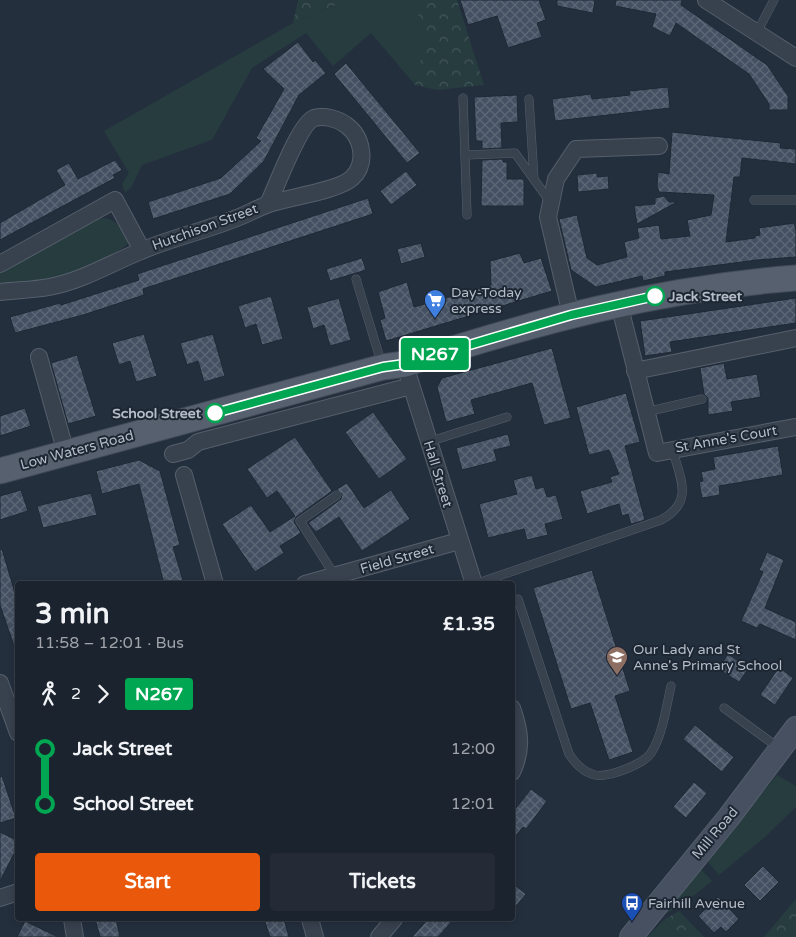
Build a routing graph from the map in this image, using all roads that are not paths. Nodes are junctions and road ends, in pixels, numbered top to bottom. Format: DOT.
graph roads {
  1 [pos="706,0"];
  2 [pos="774,0"];
  3 [pos="757,32"];
  4 [pos="796,58"];
  5 [pos="463,98"];
  6 [pos="529,99"];
  7 [pos="659,146"];
  8 [pos="466,154"];
  9 [pos="534,179"];
  10 [pos="754,200"];
  11 [pos="796,200"];
  12 [pos="551,203"];
  13 [pos="268,204"];
  14 [pos="467,214"];
  15 [pos="142,250"];
  16 [pos="0,264"];
  17 [pos="796,278"];
  18 [pos="356,280"];
  19 [pos="0,292"];
  20 [pos="619,304"];
  21 [pos="571,315"];
  22 [pos="796,338"];
  23 [pos="39,357"];
  24 [pos="635,371"];
  25 [pos="400,372"];
  26 [pos="702,399"];
  27 [pos="646,412"];
  28 [pos="507,417"];
  29 [pos="795,427"];
  30 [pos="428,442"];
  31 [pos="664,451"];
  32 [pos="66,453"];
  33 [pos="173,454"];
  34 [pos="0,471"];
  35 [pos="184,475"];
  36 [pos="337,495"];
  37 [pos="459,541"];
  38 [pos="335,576"];
  39 [pos="214,581"];
  40 [pos="316,581"];
  41 [pos="474,581"];
  42 [pos="484,581"];
  43 [pos="515,600"];
  44 [pos="0,683"];
  45 [pos="670,686"];
  46 [pos="724,708"];
  47 [pos="515,716"];
  48 [pos="15,720"];
  49 [pos="796,728"];
  50 [pos="781,749"];
  51 [pos="515,766"];
  52 [pos="15,893"];
  53 [pos="0,898"];
  54 [pos="72,921"];
  55 [pos="311,921"];
  56 [pos="392,921"];
  57 [pos="75,937"];
  58 [pos="315,937"];
  59 [pos="379,937"];
  60 [pos="631,937"];
  1 -- 3 [label="street"];
  2 -- 3 [label="lane"];
  3 -- 4 [label="street"];
  5 -- 8 [label="lane"];
  6 -- 9 [label="lane"];
  7 -- 12 [label="street"];
  8 -- 9 [label="lane"];
  8 -- 14 [label="lane"];
  9 -- 12 [label="lane"];
  10 -- 11 [label="lane"];
  12 -- 21 [label="street"];
  13 -- 13 [label="street, Hutchison Street"];
  13 -- 15 [label="street, Hutchison Street"];
  15 -- 16 [label="street, Hutchison Street"];
  15 -- 19 [label="street, Hutchison Street"];
  17 -- 20 [label="main road, Low Waters Road"];
  18 -- 25 [label="lane"];
  20 -- 21 [label="main road, Low Waters Road"];
  20 -- 24 [label="street"];
  21 -- 25 [label="main road, Low Waters Road"];
  22 -- 24 [label="street"];
  23 -- 32 [label="street"];
  24 -- 27 [label="street"];
  25 -- 30 [label="street, Hall Street"];
  25 -- 32 [label="main road, Low Waters Road"];
  25 -- 33 [label="street, Low Waters Road"];
  26 -- 27 [label="lane"];
  27 -- 31 [label="street"];
  28 -- 30 [label="lane"];
  29 -- 31 [label="street, St Anne's Court"];
  30 -- 37 [label="street, Hall Street"];
  31 -- 42 [label="lane"];
  32 -- 34 [label="main road, Low Waters Road"];
  35 -- 39 [label="street"];
  36 -- 38 [label="lane"];
  37 -- 38 [label="street, Field Street"];
  37 -- 41 [label="street, Hall Street"];
  38 -- 40 [label="street, Field Street"];
  43 -- 45 [label="lane"];
  44 -- 48 [label="street"];
  46 -- 50 [label="lane"];
  47 -- 51 [label="street"];
  49 -- 50 [label="main road, Mill Road"];
  50 -- 60 [label="main road, Mill Road"];
  52 -- 53 [label="street"];
  54 -- 57 [label="street"];
  55 -- 58 [label="street"];
  56 -- 59 [label="street"];
}
